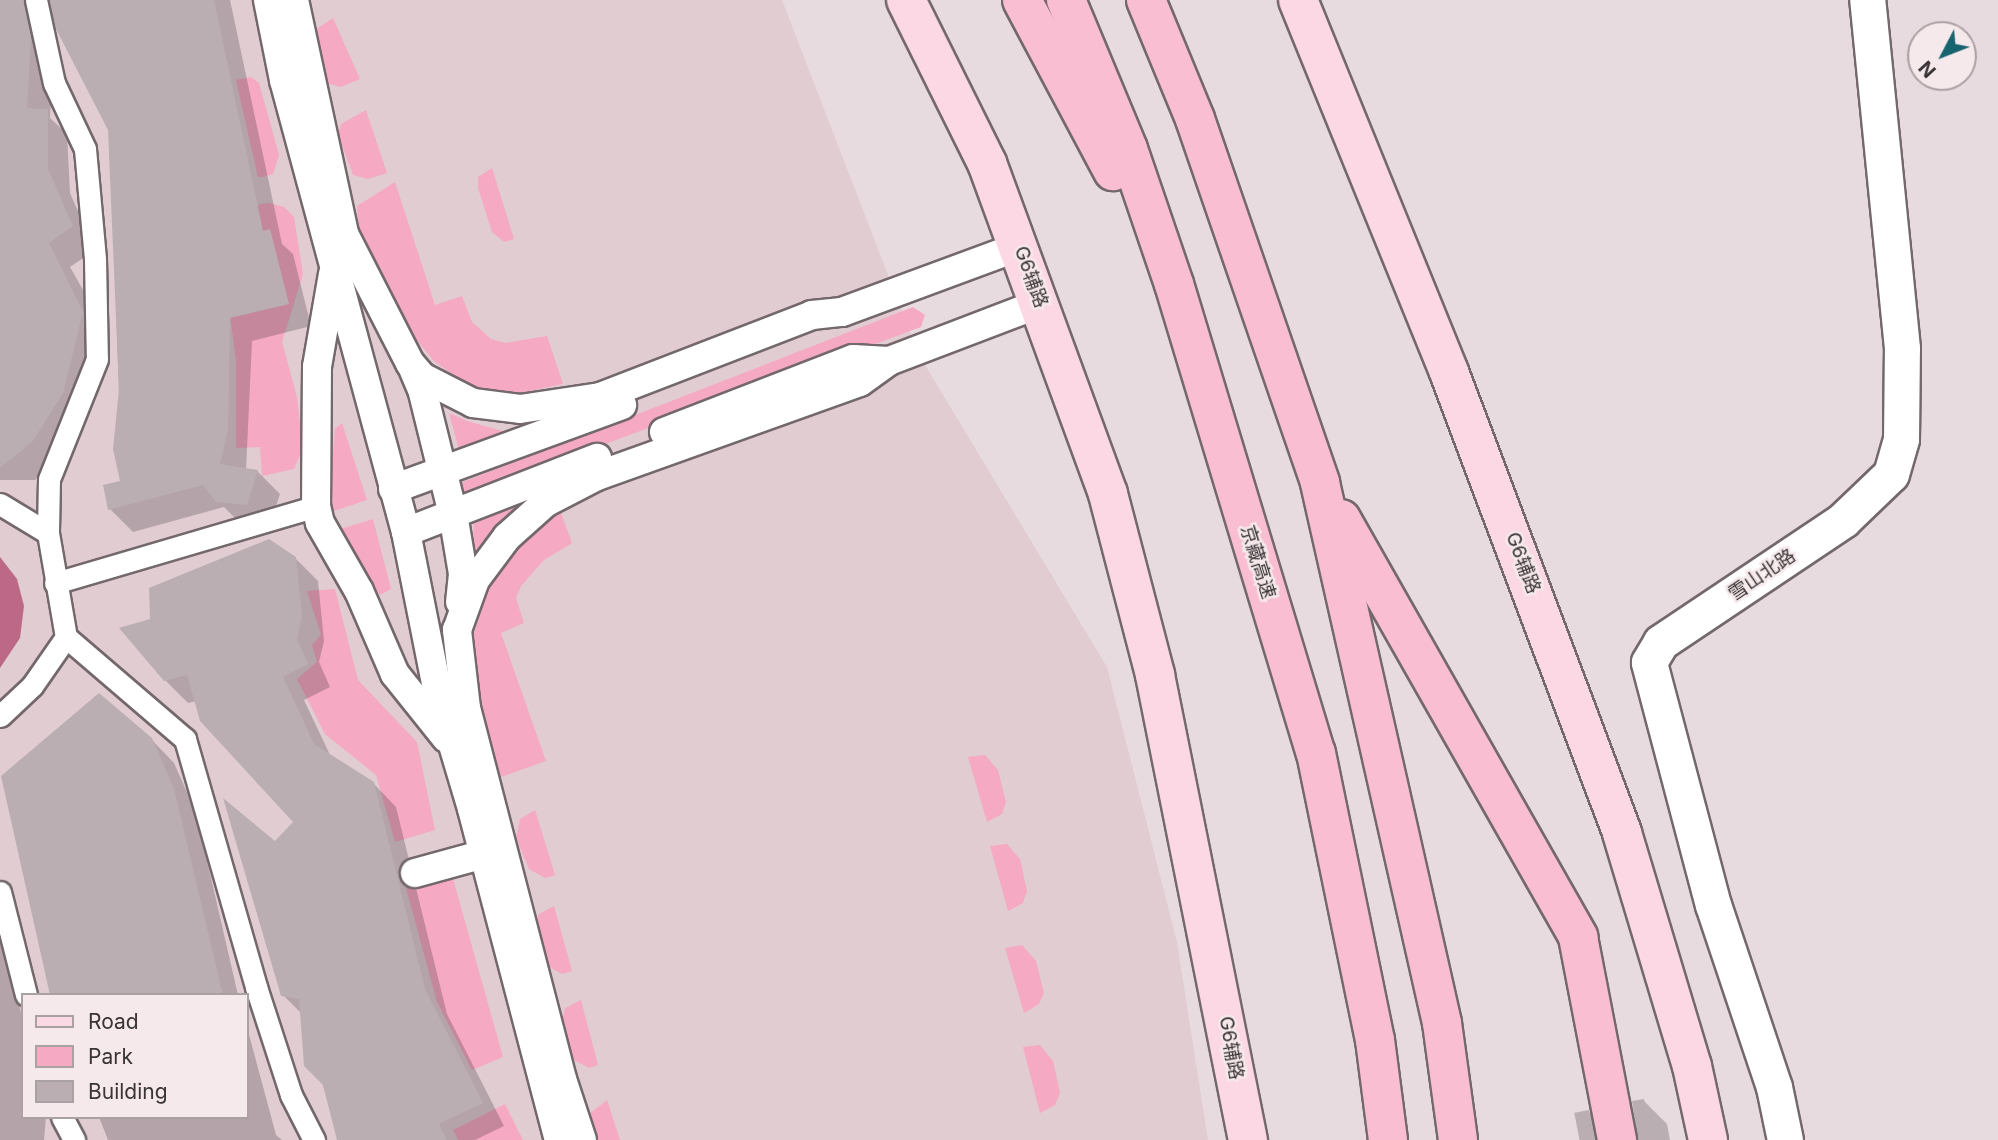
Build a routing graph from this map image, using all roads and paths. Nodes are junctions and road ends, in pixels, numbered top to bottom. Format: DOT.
graph roads {
  1 [pos="36,0"];
  2 [pos="268,0"];
  3 [pos="294,0"];
  4 [pos="906,0"];
  5 [pos="1022,0"];
  6 [pos="1066,0"];
  7 [pos="1146,0"];
  8 [pos="1298,0"];
  9 [pos="1867,0"];
  10 [pos="1020,246"];
  11 [pos="335,268"];
  12 [pos="1174,284"];
  13 [pos="1041,303"];
  14 [pos="842,312"];
  15 [pos="889,361"];
  16 [pos="410,363"];
  17 [pos="443,473"];
  18 [pos="1320,482"];
  19 [pos="393,489"];
  20 [pos="0,505"];
  21 [pos="316,506"];
  22 [pos="453,514"];
  23 [pos="406,532"];
  24 [pos="48,533"];
  25 [pos="55,583"];
  26 [pos="457,629"];
  27 [pos="66,637"];
  28 [pos="0,716"];
  29 [pos="454,748"];
  30 [pos="494,852"];
  31 [pos="415,873"];
  32 [pos="0,892"];
  33 [pos="25,993"];
  34 [pos="63,1119"];
  35 [pos="74,1140"];
  36 [pos="314,1140"];
  37 [pos="559,1140"];
  38 [pos="582,1140"];
  39 [pos="1248,1140"];
  40 [pos="1388,1140"];
  41 [pos="1458,1140"];
  42 [pos="1618,1140"];
  43 [pos="1708,1140"];
  44 [pos="1785,1140"];
  1 -- 24 [label="street"];
  2 -- 11 [label="street"];
  3 -- 16 [label="street"];
  4 -- 10 [label="main road, G6辅路"];
  5 -- 12 [label="highway"];
  6 -- 12 [label="highway, 京藏高速"];
  7 -- 18 [label="highway"];
  8 -- 43 [label="main road, G6辅路"];
  9 -- 44 [label="street, 雪山北路"];
  10 -- 13 [label="main road, G6辅路"];
  10 -- 14 [label="street"];
  11 -- 19 [label="street"];
  11 -- 21 [label="street"];
  12 -- 40 [label="highway, 京藏高速"];
  13 -- 15 [label="street"];
  13 -- 39 [label="main road, G6辅路"];
  14 -- 16 [label="street"];
  14 -- 17 [label="street"];
  15 -- 22 [label="street"];
  15 -- 26 [label="street"];
  16 -- 17 [label="street"];
  17 -- 19 [label="street"];
  17 -- 22 [label="street"];
  18 -- 41 [label="highway"];
  18 -- 42 [label="highway"];
  19 -- 23 [label="street"];
  20 -- 24 [label="street"];
  21 -- 25 [label="street"];
  21 -- 29 [label="street"];
  22 -- 23 [label="street"];
  22 -- 26 [label="street"];
  23 -- 29 [label="street"];
  24 -- 25 [label="street"];
  25 -- 27 [label="street"];
  26 -- 30 [label="street"];
  27 -- 28 [label="street"];
  27 -- 36 [label="street"];
  29 -- 30 [label="street"];
  30 -- 31 [label="street"];
  30 -- 37 [label="street"];
  30 -- 38 [label="street"];
  32 -- 33 [label="street"];
  34 -- 35 [label="street"];
}
